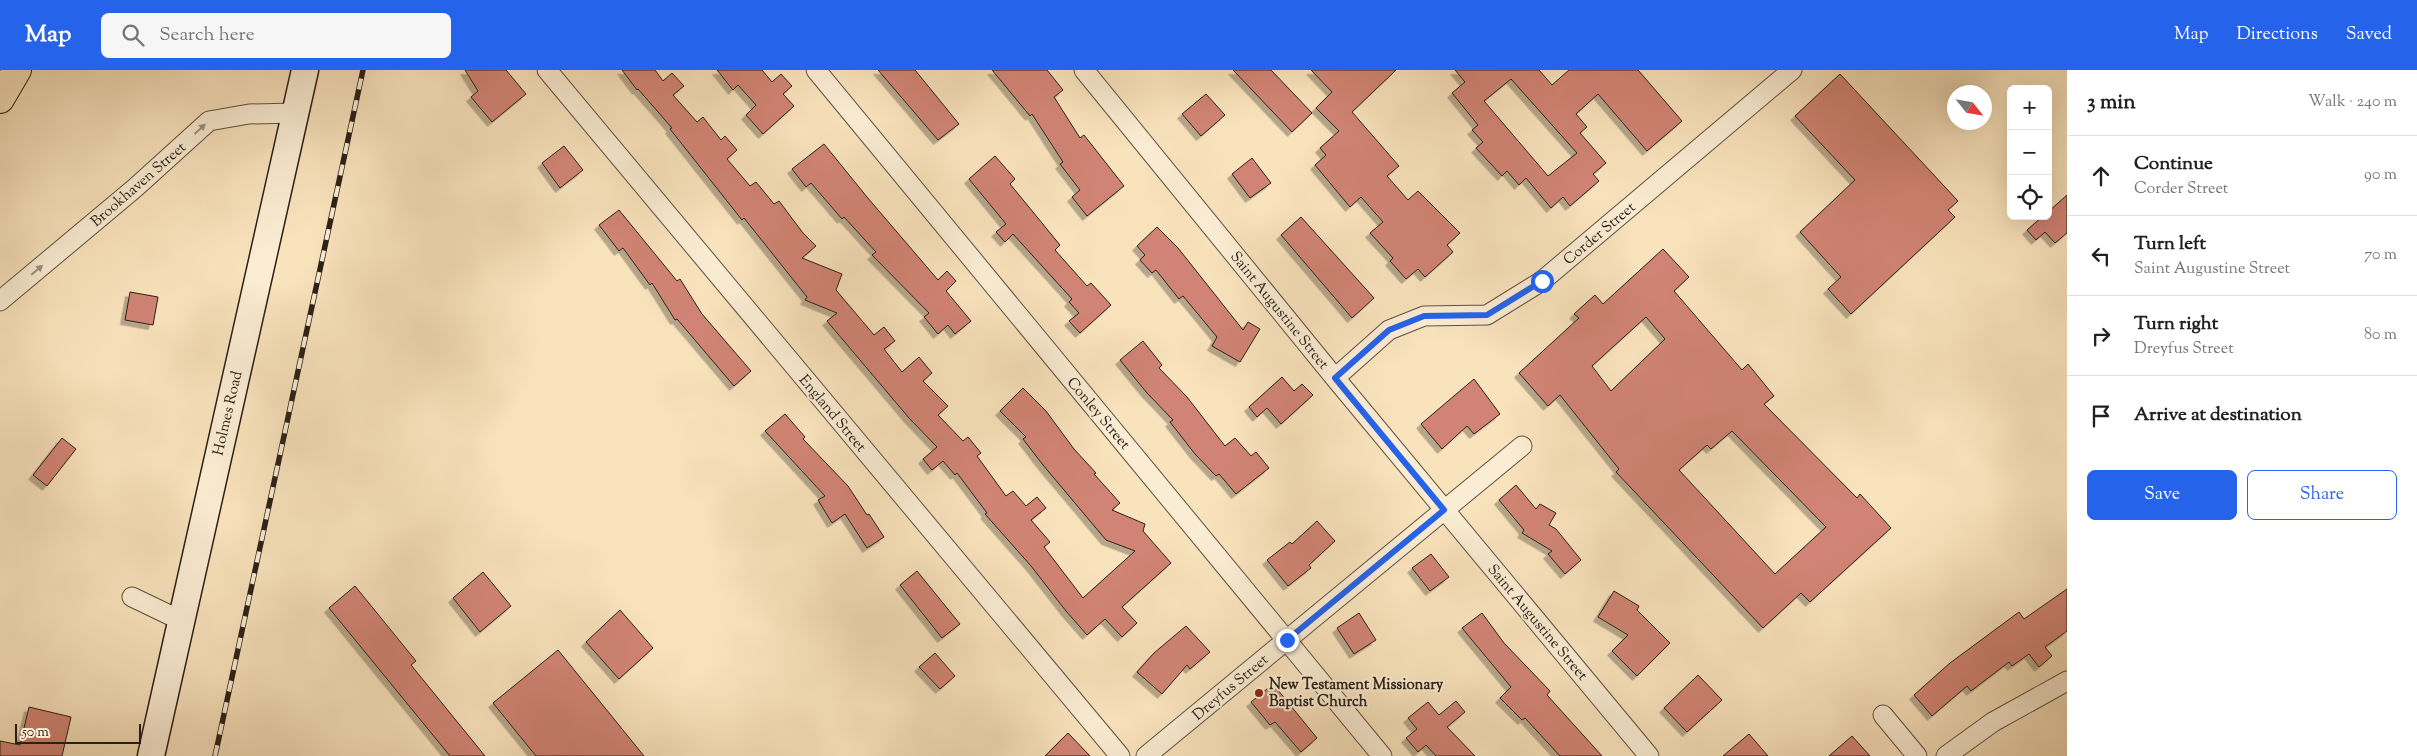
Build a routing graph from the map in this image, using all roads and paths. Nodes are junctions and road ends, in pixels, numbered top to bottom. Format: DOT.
graph roads {
  1 [pos="17,70"];
  2 [pos="306,70"];
  3 [pos="547,70"];
  4 [pos="816,70"];
  5 [pos="1084,70"];
  6 [pos="1792,70"];
  7 [pos="0,99"];
  8 [pos="295,113"];
  9 [pos="0,301"];
  10 [pos="1335,378"];
  11 [pos="1522,446"];
  12 [pos="1444,510"];
  13 [pos="132,597"];
  14 [pos="180,620"];
  15 [pos="1287,640"];
  16 [pos="2067,681"];
  17 [pos="1883,715"];
  18 [pos="151,756"];
  19 [pos="1120,756"];
  20 [pos="1146,756"];
  21 [pos="1382,756"];
  22 [pos="1649,756"];
  23 [pos="1917,756"];
  24 [pos="1946,756"];
  1 -- 7 [label="highway"];
  2 -- 8 [label="main road, Holmes Road"];
  3 -- 19 [label="street, England Street"];
  4 -- 15 [label="street, Conley Street"];
  5 -- 10 [label="street, Saint Augustine Street"];
  6 -- 10 [label="street, Corder Street"];
  9 -- 8 [label="street, Brookhaven Street, one-way"];
  8 -- 14 [label="main road, Holmes Road"];
  10 -- 12 [label="street, Saint Augustine Street"];
  11 -- 12 [label="street, Dreyfus Street"];
  12 -- 15 [label="street, Dreyfus Street"];
  12 -- 22 [label="street, Saint Augustine Street"];
  13 -- 14 [label="street"];
  14 -- 18 [label="main road, Holmes Road"];
  15 -- 20 [label="street, Dreyfus Street"];
  15 -- 21 [label="street, Conley Street"];
  16 -- 24 [label="street"];
  17 -- 23 [label="street"];
}
